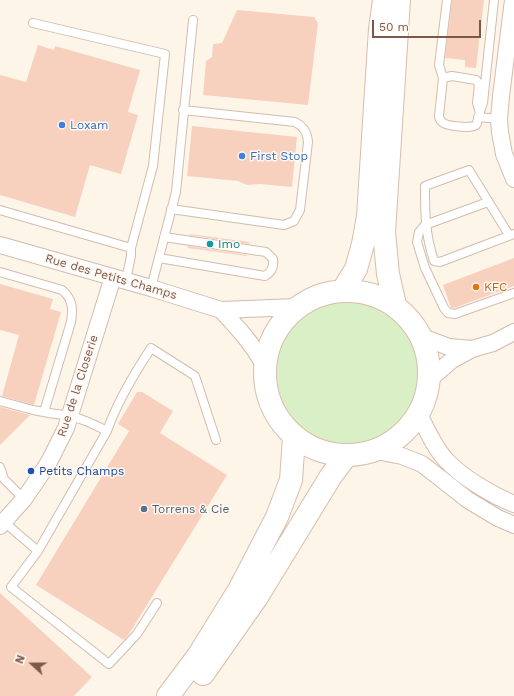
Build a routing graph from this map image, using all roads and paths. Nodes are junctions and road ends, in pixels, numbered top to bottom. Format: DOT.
graph roads {
  1 [pos="376,0"];
  2 [pos="384,0"];
  3 [pos="399,0"];
  4 [pos="447,0"];
  5 [pos="494,0"];
  6 [pos="513,0"];
  7 [pos="193,20"];
  8 [pos="33,23"];
  9 [pos="380,29"];
  10 [pos="443,78"];
  11 [pos="183,110"];
  12 [pos="478,113"];
  13 [pos="499,119"];
  14 [pos="513,175"];
  15 [pos="488,202"];
  16 [pos="171,209"];
  17 [pos="0,210"];
  18 [pos="425,225"];
  19 [pos="512,234"];
  20 [pos="164,237"];
  21 [pos="0,244"];
  22 [pos="130,248"];
  23 [pos="159,258"];
  24 [pos="0,272"];
  25 [pos="120,278"];
  26 [pos="151,288"];
  27 [pos="343,290"];
  28 [pos="514,293"];
  29 [pos="395,305"];
  30 [pos="297,307"];
  31 [pos="221,310"];
  32 [pos="514,332"];
  33 [pos="422,337"];
  34 [pos="472,349"];
  35 [pos="264,364"];
  36 [pos="430,379"];
  37 [pos="0,401"];
  38 [pos="44,412"];
  39 [pos="419,414"];
  40 [pos="70,416"];
  41 [pos="107,431"];
  42 [pos="294,437"];
  43 [pos="216,440"];
  44 [pos="376,451"];
  45 [pos="346,456"];
  46 [pos="0,467"];
  47 [pos="24,499"];
  48 [pos="514,504"];
  49 [pos="2,524"];
  50 [pos="514,525"];
  51 [pos="38,551"];
  52 [pos="157,603"];
  53 [pos="168,696"];
  54 [pos="185,696"];
  1 -- 9 [label="main road"];
  2 -- 9 [label="main road"];
  3 -- 29 [label="main road"];
  4 -- 10 [label="lane"];
  5 -- 12 [label="lane"];
  6 -- 13 [label="street"];
  7 -- 11 [label="lane"];
  8 -- 22 [label="lane"];
  9 -- 27 [label="main road"];
  10 -- 12 [label="lane"];
  10 -- 12 [label="lane"];
  11 -- 16 [label="lane"];
  11 -- 16 [label="lane"];
  12 -- 13 [label="lane"];
  13 -- 14 [label="street"];
  15 -- 18 [label="lane"];
  15 -- 18 [label="lane"];
  15 -- 19 [label="lane"];
  16 -- 20 [label="lane"];
  17 -- 22 [label="lane"];
  18 -- 19 [label="lane"];
  18 -- 28 [label="lane"];
  20 -- 23 [label="lane"];
  20 -- 23 [label="lane"];
  21 -- 25 [label="street, Rue des Petits Champs"];
  22 -- 25 [label="lane"];
  23 -- 26 [label="lane"];
  24 -- 38 [label="lane"];
  25 -- 26 [label="street, Rue des Petits Champs"];
  25 -- 40 [label="street, Rue de la Closerie"];
  26 -- 31 [label="street, Rue des Petits Champs"];
  27 -- 29 [label="main road"];
  27 -- 30 [label="main road"];
  29 -- 33 [label="main road"];
  30 -- 31 [label="street, Rue des Petits Champs"];
  30 -- 35 [label="main road"];
  31 -- 35 [label="street, Rue des Petits Champs"];
  32 -- 34 [label="street"];
  33 -- 34 [label="street"];
  33 -- 36 [label="main road"];
  34 -- 36 [label="street"];
  35 -- 42 [label="main road"];
  36 -- 39 [label="main road"];
  37 -- 38 [label="lane"];
  38 -- 40 [label="lane"];
  39 -- 44 [label="main road"];
  39 -- 48 [label="street"];
  40 -- 41 [label="lane"];
  40 -- 47 [label="street, Rue de la Closerie"];
  41 -- 43 [label="lane"];
  41 -- 51 [label="lane"];
  42 -- 45 [label="main road"];
  42 -- 53 [label="main road"];
  44 -- 45 [label="main road"];
  44 -- 50 [label="street"];
  45 -- 54 [label="main road"];
  46 -- 47 [label="lane"];
  47 -- 49 [label="street, Rue de la Closerie"];
  49 -- 51 [label="lane"];
  51 -- 52 [label="lane"];
}
